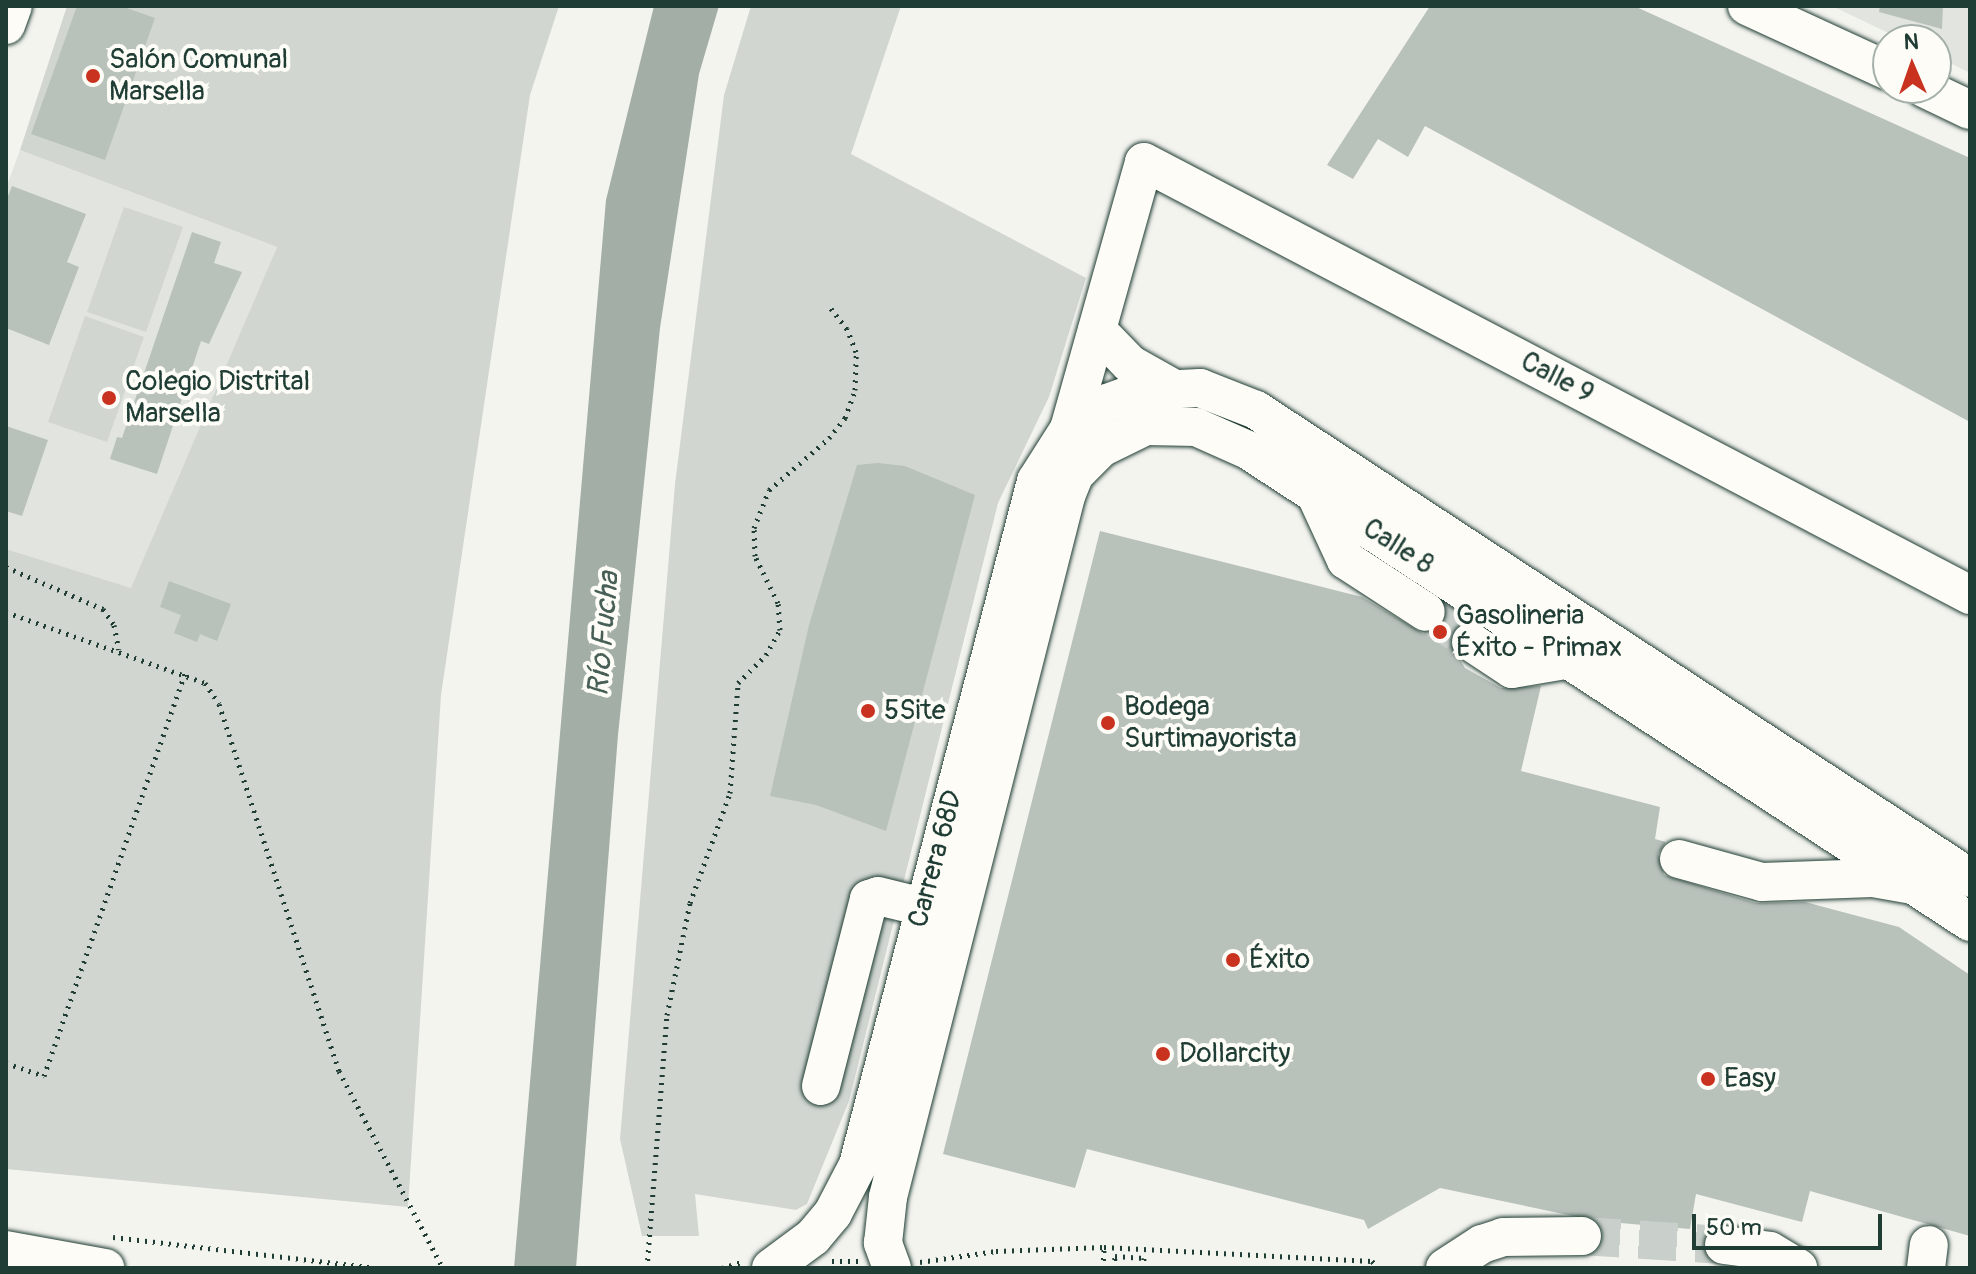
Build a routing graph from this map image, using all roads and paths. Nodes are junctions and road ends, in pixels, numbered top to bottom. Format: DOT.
graph roads {
  1 [pos="13,6"];
  2 [pos="1747,6"];
  3 [pos="6,25"];
  4 [pos="1872,64"];
  5 [pos="1144,162"];
  6 [pos="828,305"];
  7 [pos="1097,330"];
  8 [pos="1171,387"];
  9 [pos="1069,429"];
  10 [pos="1071,485"];
  11 [pos="1315,493"];
  12 [pos="6,567"];
  13 [pos="1970,595"];
  14 [pos="6,612"];
  15 [pos="1426,612"];
  16 [pos="1471,642"];
  17 [pos="119,650"];
  18 [pos="1571,659"];
  19 [pos="185,673"];
  20 [pos="1679,859"];
  21 [pos="1970,878"];
  22 [pos="1916,886"];
  23 [pos="923,907"];
  24 [pos="1970,922"];
  25 [pos="6,1063"];
  26 [pos="821,1086"];
  27 [pos="1582,1236"];
  28 [pos="1724,1245"];
  29 [pos="1104,1247"];
  30 [pos="6,1250"];
  31 [pos="103,1252"];
  32 [pos="759,1264"];
  33 [pos="905,1265"];
  34 [pos="375,1268"];
  35 [pos="443,1268"];
  36 [pos="647,1268"];
  37 [pos="722,1268"];
  38 [pos="1103,1268"];
  39 [pos="1114,1268"];
  40 [pos="1143,1268"];
  41 [pos="1378,1268"];
  42 [pos="1445,1268"];
  43 [pos="1798,1268"];
  1 -- 3 [label="street"];
  2 -- 4 [label="street"];
  5 -- 7 [label="street, Carrera 68D"];
  5 -- 13 [label="street, Calle 9"];
  6 -- 36 [label="path"];
  7 -- 8 [label="street"];
  7 -- 9 [label="street, Carrera 68D"];
  8 -- 9 [label="street, Calle 8"];
  8 -- 21 [label="street, Calle 8"];
  9 -- 10 [label="street, Carrera 68D"];
  9 -- 23 [label="street, Carrera 68D"];
  10 -- 11 [label="street, Calle 8"];
  10 -- 33 [label="street, Carrera 68D"];
  11 -- 15 [label="street"];
  11 -- 18 [label="street, Calle 8"];
  12 -- 17 [label="path"];
  14 -- 17 [label="path"];
  16 -- 18 [label="street"];
  17 -- 19 [label="path"];
  18 -- 22 [label="street, Calle 8"];
  19 -- 25 [label="path"];
  19 -- 35 [label="path"];
  20 -- 22 [label="street"];
  22 -- 24 [label="street, Calle 8"];
  23 -- 26 [label="street"];
  23 -- 32 [label="street, Carrera 68D"];
  27 -- 42 [label="street"];
  28 -- 43 [label="street"];
  29 -- 33 [label="path"];
  29 -- 38 [label="path"];
  29 -- 41 [label="path"];
  30 -- 31 [label="street"];
  31 -- 34 [label="path"];
  32 -- 37 [label="path"];
  39 -- 40 [label="path"];
}
